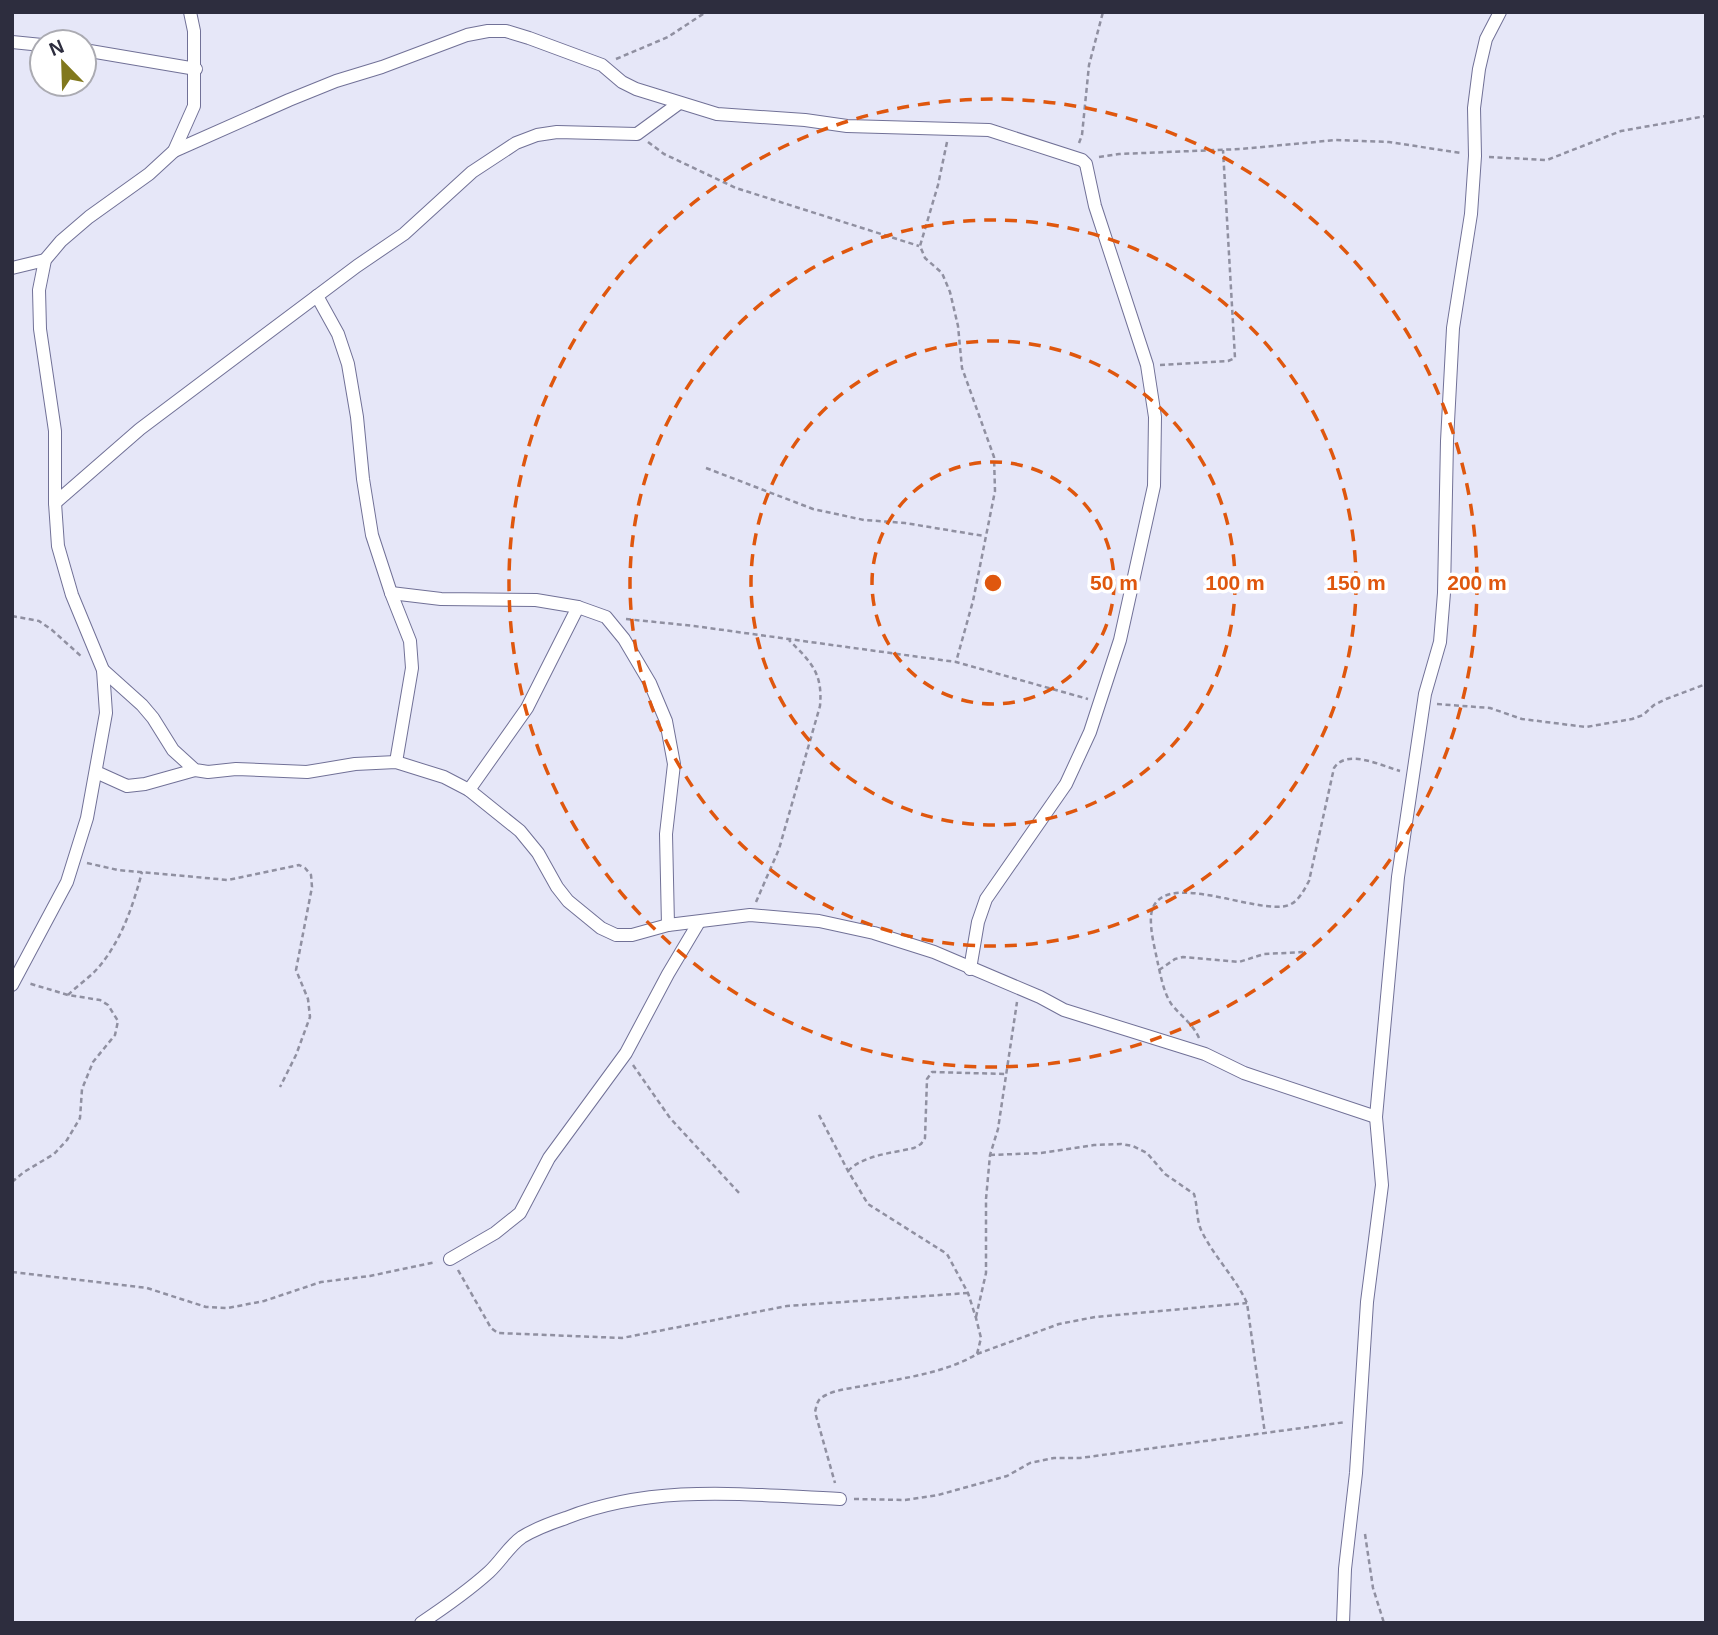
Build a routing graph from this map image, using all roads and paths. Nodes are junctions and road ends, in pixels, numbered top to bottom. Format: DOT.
graph roads {
  1 [pos="190,12"];
  2 [pos="706,12"];
  3 [pos="1103,12"];
  4 [pos="1500,12"];
  5 [pos="98,52"];
  6 [pos="603,65"];
  7 [pos="195,69"];
  8 [pos="678,104"];
  9 [pos="1706,116"];
  10 [pos="950,129"];
  11 [pos="637,134"];
  12 [pos="1223,149"];
  13 [pos="174,151"];
  14 [pos="1475,156"];
  15 [pos="1078,158"];
  16 [pos="920,246"];
  17 [pos="45,260"];
  18 [pos="12,268"];
  19 [pos="317,296"];
  20 [pos="1146,365"];
  21 [pos="706,468"];
  22 [pos="55,503"];
  23 [pos="984,536"];
  24 [pos="391,593"];
  25 [pos="578,607"];
  26 [pos="12,616"];
  27 [pos="606,617"];
  28 [pos="788,639"];
  29 [pos="956,662"];
  30 [pos="103,670"];
  31 [pos="1706,684"];
  32 [pos="1100,702"];
  33 [pos="1424,704"];
  34 [pos="396,762"];
  35 [pos="195,770"];
  36 [pos="96,772"];
  37 [pos="1413,775"];
  38 [pos="469,790"];
  39 [pos="74,860"];
  40 [pos="142,872"];
  41 [pos="750,915"];
  42 [pos="699,922"];
  43 [pos="668,925"];
  44 [pos="1305,952"];
  45 [pos="970,969"];
  46 [pos="1159,970"];
  47 [pos="14,982"];
  48 [pos="1019,988"];
  49 [pos="68,995"];
  50 [pos="626,1053"];
  51 [pos="1205,1054"];
  52 [pos="1006,1074"];
  53 [pos="280,1087"];
  54 [pos="819,1115"];
  55 [pos="1376,1117"];
  56 [pos="990,1155"];
  57 [pos="848,1171"];
  58 [pos="12,1182"];
  59 [pos="740,1194"];
  60 [pos="450,1259"];
  61 [pos="12,1272"];
  62 [pos="968,1293"];
  63 [pos="1247,1303"];
  64 [pos="976,1318"];
  65 [pos="977,1354"];
  66 [pos="1360,1420"];
  67 [pos="1265,1434"];
  68 [pos="840,1499"];
  69 [pos="1363,1524"];
  70 [pos="421,1623"];
  71 [pos="1343,1623"];
  72 [pos="1384,1623"];
  1 -- 7 [label="street"];
  2 -- 6 [label="path"];
  3 -- 15 [label="path"];
  4 -- 14 [label="street"];
  5 -- 7 [label="street"];
  6 -- 8 [label="street"];
  6 -- 13 [label="street"];
  7 -- 13 [label="street"];
  8 -- 10 [label="street"];
  8 -- 11 [label="street"];
  9 -- 14 [label="path"];
  10 -- 15 [label="street"];
  10 -- 16 [label="path"];
  11 -- 16 [label="path"];
  11 -- 19 [label="street"];
  12 -- 14 [label="path"];
  12 -- 15 [label="path"];
  12 -- 20 [label="path"];
  13 -- 17 [label="street"];
  14 -- 33 [label="street"];
  15 -- 20 [label="street"];
  16 -- 23 [label="path"];
  17 -- 18 [label="street"];
  17 -- 22 [label="street"];
  19 -- 22 [label="street"];
  19 -- 24 [label="street"];
  20 -- 32 [label="street"];
  21 -- 23 [label="path"];
  22 -- 30 [label="street"];
  23 -- 29 [label="path"];
  24 -- 25 [label="street"];
  24 -- 34 [label="street"];
  25 -- 27 [label="street"];
  25 -- 38 [label="street"];
  26 -- 30 [label="path"];
  27 -- 28 [label="path"];
  27 -- 43 [label="street"];
  28 -- 29 [label="path"];
  28 -- 41 [label="path"];
  29 -- 32 [label="path"];
  30 -- 35 [label="street"];
  30 -- 36 [label="street"];
  31 -- 33 [label="path"];
  32 -- 45 [label="street"];
  33 -- 37 [label="street"];
  34 -- 35 [label="street"];
  34 -- 38 [label="street"];
  35 -- 36 [label="street"];
  36 -- 39 [label="street"];
  37 -- 46 [label="path"];
  37 -- 55 [label="street"];
  38 -- 43 [label="street"];
  39 -- 40 [label="path"];
  39 -- 47 [label="street"];
  40 -- 49 [label="path"];
  40 -- 53 [label="path"];
  41 -- 42 [label="street"];
  41 -- 45 [label="street"];
  42 -- 43 [label="street"];
  42 -- 50 [label="street"];
  44 -- 46 [label="path"];
  45 -- 48 [label="street"];
  46 -- 51 [label="path"];
  47 -- 49 [label="path"];
  48 -- 51 [label="street"];
  48 -- 52 [label="path"];
  49 -- 58 [label="path"];
  50 -- 59 [label="path"];
  50 -- 60 [label="street"];
  51 -- 55 [label="street"];
  52 -- 56 [label="path"];
  52 -- 57 [label="path"];
  54 -- 57 [label="path"];
  55 -- 66 [label="street"];
  56 -- 63 [label="path"];
  56 -- 64 [label="path"];
  57 -- 62 [label="path"];
  60 -- 61 [label="path"];
  60 -- 62 [label="path"];
  62 -- 64 [label="path"];
  63 -- 65 [label="path"];
  63 -- 67 [label="path"];
  64 -- 65 [label="path"];
  65 -- 68 [label="path"];
  66 -- 67 [label="path"];
  66 -- 71 [label="street"];
  67 -- 68 [label="path"];
  68 -- 70 [label="street"];
  69 -- 72 [label="path"];
}
